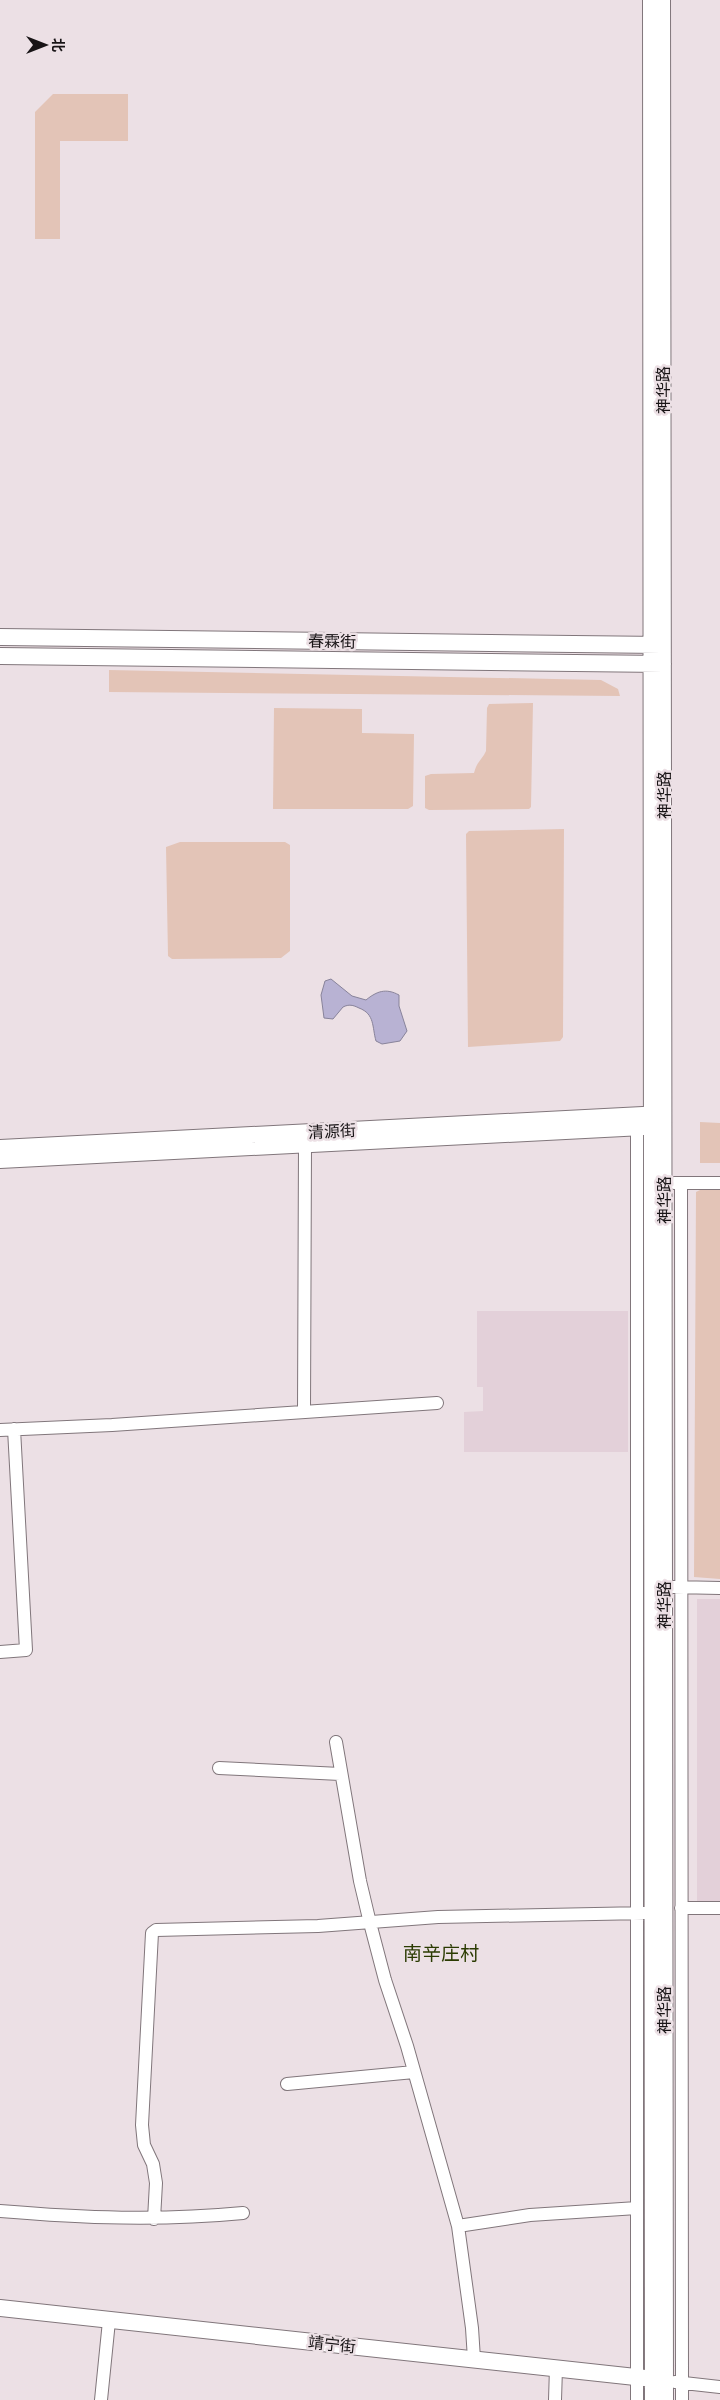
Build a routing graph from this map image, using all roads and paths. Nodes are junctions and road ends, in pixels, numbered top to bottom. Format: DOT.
graph roads {
  1 [pos="650,0"];
  2 [pos="662,0"];
  3 [pos="0,637"];
  4 [pos="658,645"];
  5 [pos="0,656"];
  6 [pos="658,664"];
  7 [pos="654,1122"];
  8 [pos="305,1145"];
  9 [pos="0,1148"];
  10 [pos="0,1160"];
  11 [pos="664,1182"];
  12 [pos="681,1183"];
  13 [pos="720,1183"];
  14 [pos="437,1403"];
  15 [pos="304,1412"];
  16 [pos="14,1429"];
  17 [pos="0,1430"];
  18 [pos="672,1587"];
  19 [pos="720,1588"];
  20 [pos="0,1652"];
  21 [pos="336,1742"];
  22 [pos="219,1768"];
  23 [pos="340,1774"];
  24 [pos="681,1908"];
  25 [pos="720,1908"];
  26 [pos="645,1914"];
  27 [pos="370,1923"];
  28 [pos="414,2072"];
  29 [pos="287,2084"];
  30 [pos="637,2208"];
  31 [pos="0,2211"];
  32 [pos="243,2213"];
  33 [pos="154,2219"];
  34 [pos="458,2226"];
  35 [pos="0,2308"];
  36 [pos="109,2321"];
  37 [pos="474,2359"];
  38 [pos="556,2368"];
  39 [pos="652,2379"];
  40 [pos="682,2382"];
  41 [pos="720,2387"];
  42 [pos="101,2400"];
  43 [pos="555,2400"];
  44 [pos="637,2400"];
  45 [pos="653,2400"];
  46 [pos="665,2400"];
  47 [pos="682,2400"];
  1 -- 4 [label="main road, 神华路"];
  2 -- 4 [label="main road, 神华路"];
  3 -- 4 [label="main road, 春霖街"];
  4 -- 6 [label="main road, 神华路"];
  5 -- 6 [label="main road, 春霖街"];
  6 -- 7 [label="main road, 神华路"];
  7 -- 8 [label="main road, 清源街"];
  7 -- 9 [label="main road, 清源街"];
  7 -- 11 [label="main road, 神华路"];
  7 -- 26 [label="main road, 神华路"];
  8 -- 10 [label="main road, 清源街"];
  8 -- 15 [label="street"];
  11 -- 12 [label="street"];
  11 -- 18 [label="main road, 神华路"];
  12 -- 13 [label="street"];
  12 -- 18 [label="street"];
  14 -- 15 [label="street"];
  15 -- 16 [label="street"];
  16 -- 17 [label="street"];
  16 -- 20 [label="street"];
  18 -- 19 [label="street"];
  18 -- 24 [label="street"];
  18 -- 39 [label="main road, 神华路"];
  21 -- 23 [label="street"];
  22 -- 23 [label="street"];
  23 -- 27 [label="street"];
  24 -- 25 [label="street"];
  24 -- 40 [label="street"];
  26 -- 27 [label="street"];
  26 -- 30 [label="street"];
  26 -- 39 [label="main road, 神华路"];
  27 -- 28 [label="street"];
  27 -- 33 [label="street"];
  28 -- 29 [label="street"];
  28 -- 34 [label="street"];
  30 -- 34 [label="street"];
  30 -- 39 [label="street"];
  31 -- 33 [label="street"];
  32 -- 33 [label="street"];
  34 -- 37 [label="street"];
  35 -- 36 [label="main road, 靖宁街"];
  36 -- 37 [label="main road, 靖宁街"];
  36 -- 42 [label="street"];
  37 -- 38 [label="main road, 靖宁街"];
  38 -- 39 [label="main road, 靖宁街"];
  38 -- 43 [label="street"];
  39 -- 40 [label="street"];
  39 -- 44 [label="street"];
  39 -- 45 [label="main road, 神华路"];
  39 -- 46 [label="main road, 神华路"];
  40 -- 41 [label="street"];
  40 -- 47 [label="street"];
}
